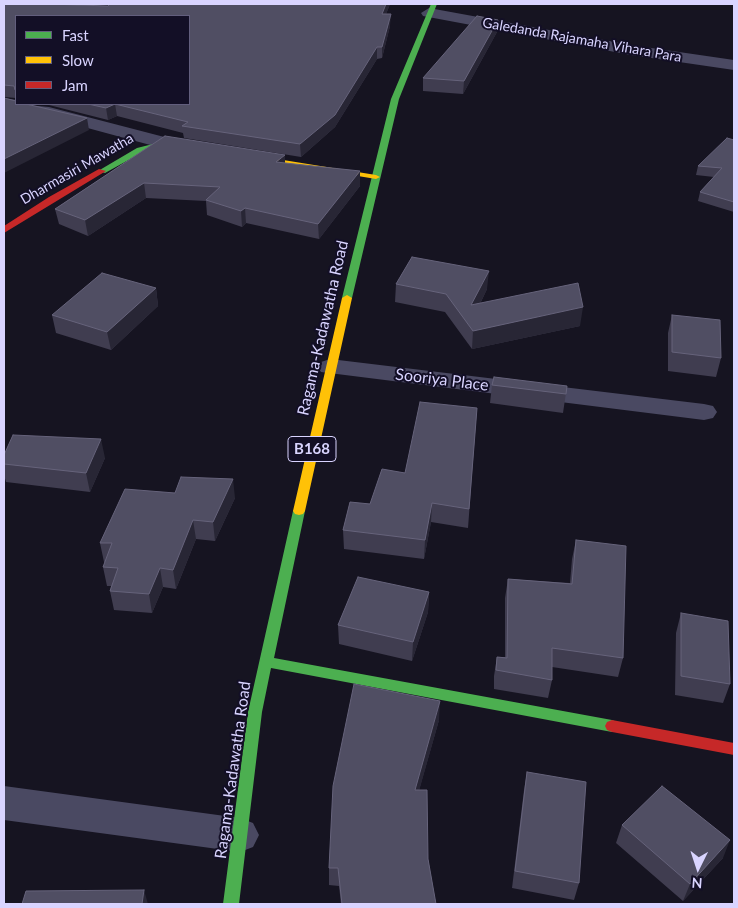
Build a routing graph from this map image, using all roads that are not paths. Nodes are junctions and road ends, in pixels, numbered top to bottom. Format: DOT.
graph roads {
  1 [pos="432,8"];
  2 [pos="734,64"];
  3 [pos="4,104"];
  4 [pos="165,142"];
  5 [pos="199,147"];
  6 [pos="236,153"];
  7 [pos="376,178"];
  8 [pos="4,230"];
  9 [pos="330,367"];
  10 [pos="704,412"];
  11 [pos="266,662"];
  12 [pos="734,749"];
  13 [pos="4,803"];
  14 [pos="240,835"];
  15 [pos="231,904"];
  1 -- 2 [label="street, Galedanda Rajamaha Vihara Para"];
  1 -- 7 [label="main road, Ragama-Kadawatha Road / B168"];
  3 -- 4 [label="street"];
  4 -- 5 [label="main road, Dharmasiri Mawatha"];
  4 -- 8 [label="main road, Dharmasiri Mawatha"];
  6 -- 7 [label="main road"];
  7 -- 9 [label="main road, Ragama-Kadawatha Road / B168"];
  9 -- 10 [label="street, Sooriya Place"];
  9 -- 11 [label="main road, Ragama-Kadawatha Road / B168"];
  11 -- 12 [label="main road"];
  11 -- 14 [label="main road, Ragama-Kadawatha Road / B168"];
  13 -- 14 [label="street"];
  14 -- 15 [label="main road, Ragama-Kadawatha Road / B168"];
}
